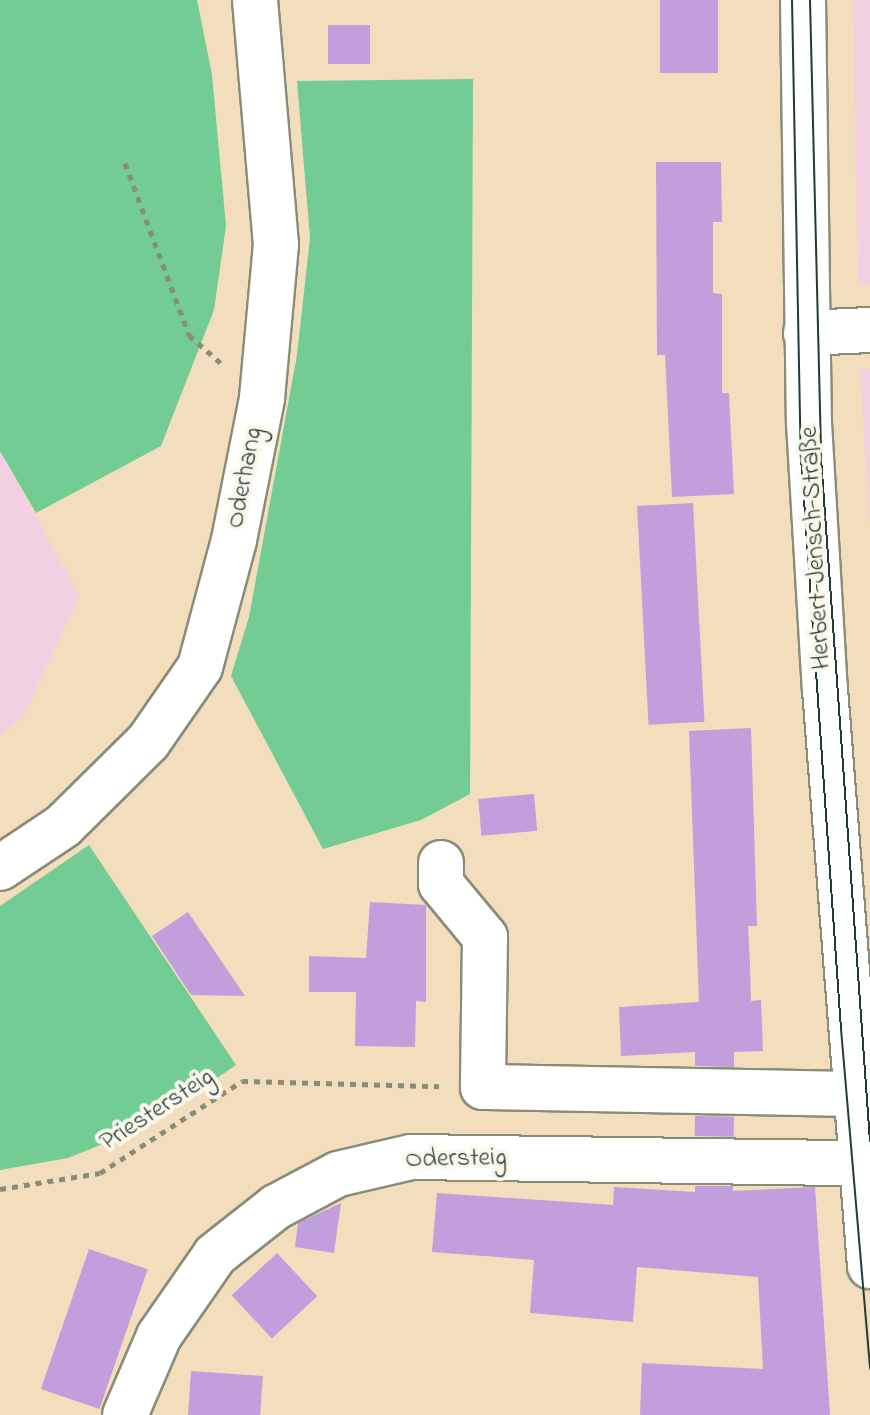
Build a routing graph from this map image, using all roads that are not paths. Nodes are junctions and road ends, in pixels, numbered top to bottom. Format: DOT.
graph roads {
  1 [pos="255,0"];
  2 [pos="803,0"];
  3 [pos="870,330"];
  4 [pos="806,333"];
  5 [pos="441,863"];
  6 [pos="0,868"];
  7 [pos="856,1094"];
  8 [pos="860,1163"];
  9 [pos="870,1266"];
  10 [pos="125,1415"];
  1 -- 6 [label="street, Oderhang"];
  2 -- 4 [label="street, Herbert-Jensch-Straße"];
  3 -- 4 [label="street"];
  4 -- 7 [label="street, Herbert-Jensch-Straße"];
  5 -- 7 [label="street"];
  7 -- 8 [label="street, Herbert-Jensch-Straße"];
  8 -- 9 [label="street, Herbert-Jensch-Straße"];
  8 -- 10 [label="street, Odersteig"];
}
